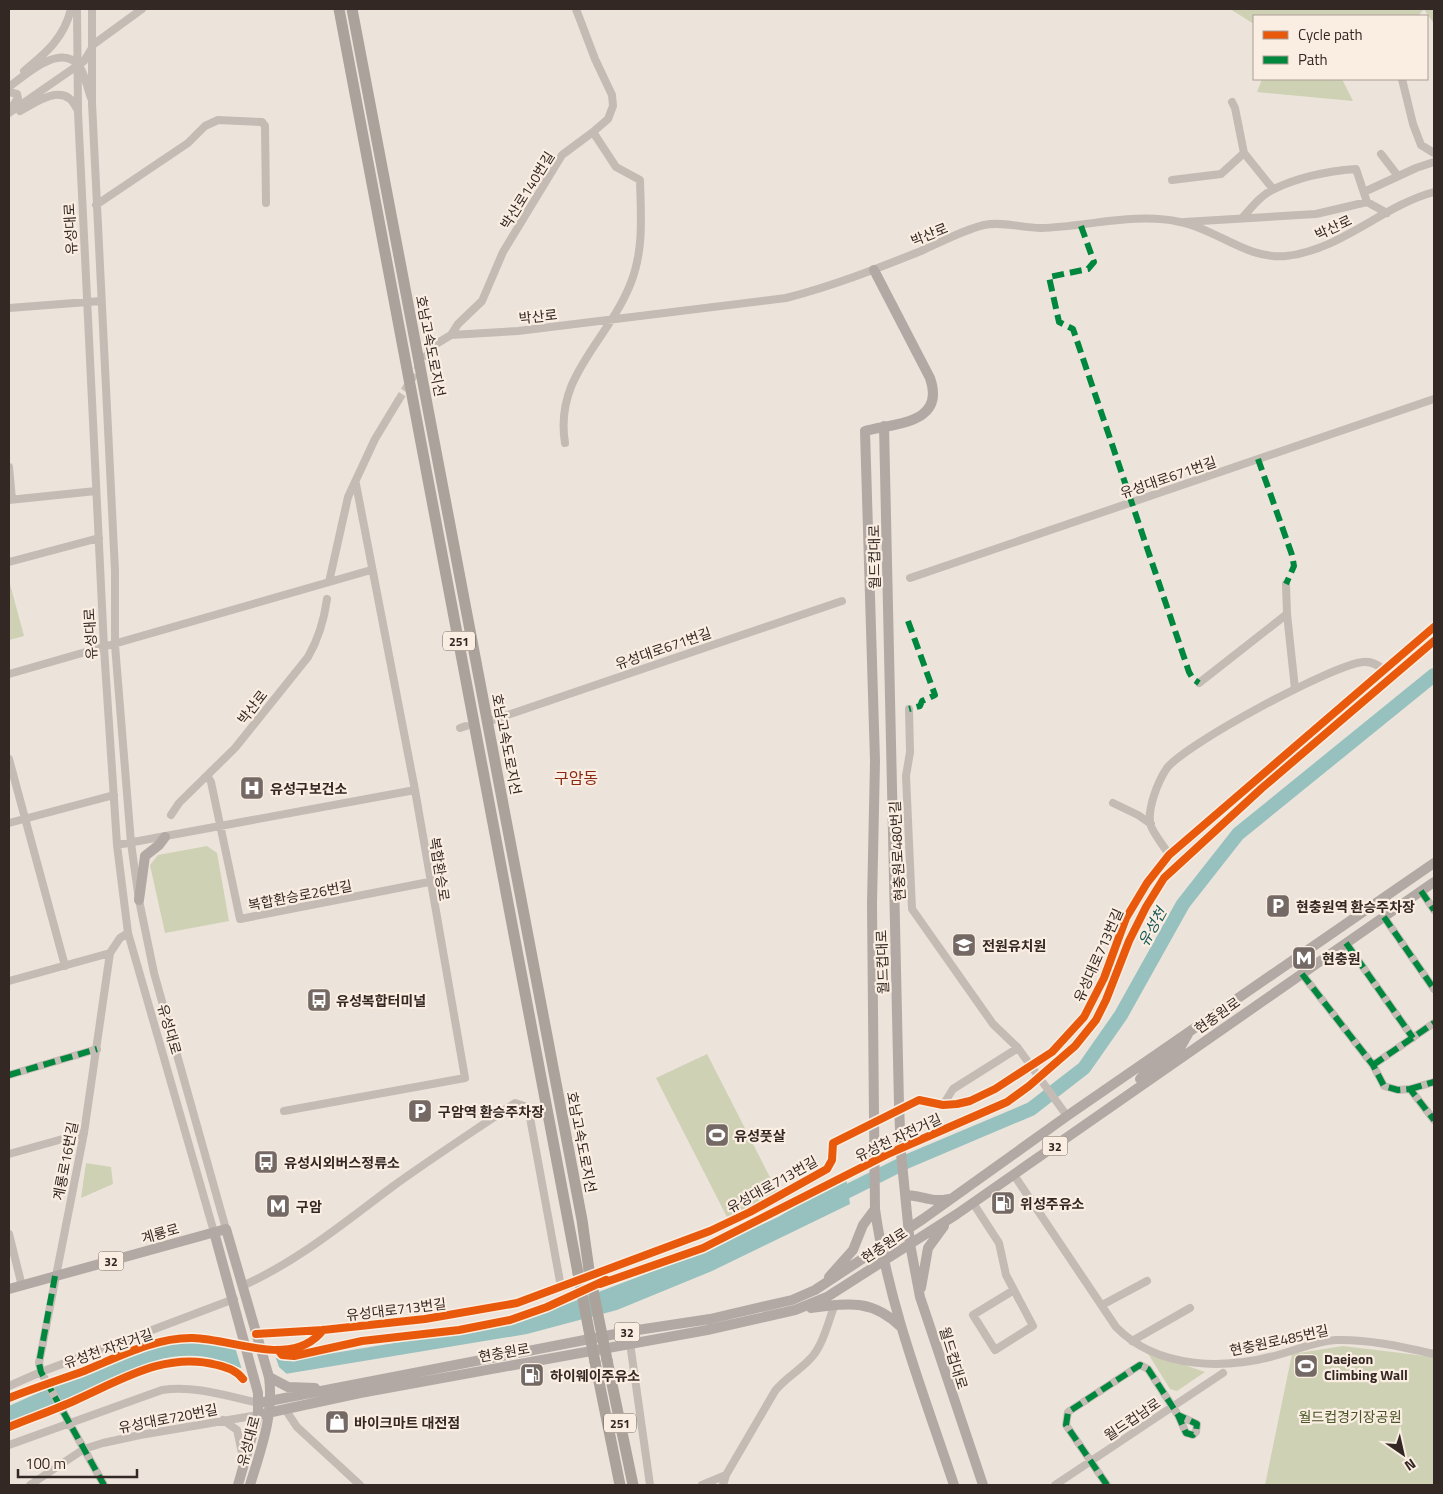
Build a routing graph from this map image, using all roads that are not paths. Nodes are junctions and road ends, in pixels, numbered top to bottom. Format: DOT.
graph roads {
  1 [pos="71,9"];
  2 [pos="77,9"];
  3 [pos="92,9"];
  4 [pos="142,9"];
  5 [pos="339,9"];
  6 [pos="352,9"];
  7 [pos="576,9"];
  8 [pos="94,44"];
  9 [pos="78,65"];
  10 [pos="1402,80"];
  11 [pos="9,85"];
  12 [pos="9,92"];
  13 [pos="92,100"];
  14 [pos="1232,102"];
  15 [pos="78,112"];
  16 [pos="9,113"];
  17 [pos="593,132"];
  18 [pos="1244,152"];
  19 [pos="1434,153"];
  20 [pos="1381,154"];
  21 [pos="1434,162"];
  22 [pos="1398,176"];
  23 [pos="1172,180"];
  24 [pos="1272,189"];
  25 [pos="1364,192"];
  26 [pos="1434,192"];
  27 [pos="1367,202"];
  28 [pos="266,203"];
  29 [pos="96,205"];
  30 [pos="1387,213"];
  31 [pos="1243,217"];
  32 [pos="1180,222"];
  33 [pos="874,270"];
  34 [pos="101,300"];
  35 [pos="87,302"];
  36 [pos="9,308"];
  37 [pos="611,320"];
  38 [pos="451,335"];
  39 [pos="426,356"];
  40 [pos="1434,399"];
  41 [pos="398,401"];
  42 [pos="884,426"];
  43 [pos="565,443"];
  44 [pos="9,467"];
  45 [pos="9,471"];
  46 [pos="356,484"];
  47 [pos="96,491"];
  48 [pos="10,500"];
  49 [pos="99,538"];
  50 [pos="9,562"];
  51 [pos="371,570"];
  52 [pos="910,578"];
  53 [pos="329,582"];
  54 [pos="1286,584"];
  55 [pos="327,599"];
  56 [pos="842,601"];
  57 [pos="1287,614"];
  58 [pos="1434,627"];
  59 [pos="116,645"];
  60 [pos="104,648"];
  61 [pos="1384,670"];
  62 [pos="9,674"];
  63 [pos="1199,683"];
  64 [pos="1295,689"];
  65 [pos="909,709"];
  66 [pos="493,720"];
  67 [pos="9,759"];
  68 [pos="208,777"];
  69 [pos="415,790"];
  70 [pos="114,795"];
  71 [pos="1112,803"];
  72 [pos="171,815"];
  73 [pos="26,819"];
  74 [pos="9,823"];
  75 [pos="1150,824"];
  76 [pos="222,826"];
  77 [pos="165,837"];
  78 [pos="134,842"];
  79 [pos="117,845"];
  80 [pos="1170,855"];
  81 [pos="1434,863"];
  82 [pos="429,882"];
  83 [pos="1434,882"];
  84 [pos="1421,891"];
  85 [pos="139,900"];
  86 [pos="1434,910"];
  87 [pos="1384,916"];
  88 [pos="128,933"];
  89 [pos="1346,943"];
  90 [pos="110,953"];
  91 [pos="65,966"];
  92 [pos="1302,974"];
  93 [pos="9,982"];
  94 [pos="1434,989"];
  95 [pos="1434,1022"];
  96 [pos="1189,1031"];
  97 [pos="1412,1038"];
  98 [pos="1018,1048"];
  99 [pos="97,1049"];
  100 [pos="1374,1065"];
  101 [pos="1033,1069"];
  102 [pos="9,1075"];
  103 [pos="1154,1077"];
  104 [pos="1434,1082"];
  105 [pos="1410,1089"];
  106 [pos="943,1104"];
  107 [pos="284,1111"];
  108 [pos="1067,1116"];
  109 [pos="1434,1120"];
  110 [pos="84,1133"];
  111 [pos="9,1154"];
  112 [pos="1014,1175"];
  113 [pos="905,1195"];
  114 [pos="954,1198"];
  115 [pos="973,1203"];
  116 [pos="876,1209"];
  117 [pos="957,1214"];
  118 [pos="909,1228"];
  119 [pos="226,1229"];
  120 [pos="214,1232"];
  121 [pos="9,1234"];
  122 [pos="910,1244"];
  123 [pos="882,1246"];
  124 [pos="885,1261"];
  125 [pos="583,1272"];
  126 [pos="55,1276"];
  127 [pos="1147,1281"];
  128 [pos="22,1286"];
  129 [pos="242,1286"];
  130 [pos="561,1287"];
  131 [pos="9,1289"];
  132 [pos="815,1290"];
  133 [pos="1014,1290"];
  134 [pos="920,1297"];
  135 [pos="234,1299"];
  136 [pos="835,1304"];
  137 [pos="1102,1305"];
  138 [pos="1190,1308"];
  139 [pos="795,1310"];
  140 [pos="902,1328"];
  141 [pos="257,1336"];
  142 [pos="1132,1341"];
  143 [pos="630,1344"];
  144 [pos="1434,1354"];
  145 [pos="601,1361"];
  146 [pos="41,1372"];
  147 [pos="1223,1373"];
  148 [pos="269,1377"];
  149 [pos="358,1384"];
  150 [pos="9,1386"];
  151 [pos="271,1401"];
  152 [pos="259,1403"];
  153 [pos="1173,1407"];
  154 [pos="285,1410"];
  155 [pos="270,1413"];
  156 [pos="258,1415"];
  157 [pos="1178,1415"];
  158 [pos="222,1420"];
  159 [pos="68,1423"];
  160 [pos="9,1445"];
  161 [pos="84,1449"];
  162 [pos="1091,1461"];
  163 [pos="244,1462"];
  164 [pos="726,1475"];
  165 [pos="30,1485"];
  166 [pos="104,1485"];
  167 [pos="238,1485"];
  168 [pos="250,1485"];
  169 [pos="358,1485"];
  170 [pos="620,1485"];
  171 [pos="633,1485"];
  172 [pos="650,1485"];
  173 [pos="702,1485"];
  174 [pos="724,1485"];
  175 [pos="954,1485"];
  176 [pos="983,1485"];
  177 [pos="1055,1485"];
  178 [pos="1106,1485"];
  1 -- 11 [label="street"];
  2 -- 9 [label="street, 유성대로"];
  3 -- 8 [label="street, 유성대로"];
  4 -- 8 [label="street"];
  5 -- 125 [label="highway, 호남고속도로지선 / 251"];
  6 -- 125 [label="highway, 호남고속도로지선 / 251"];
  7 -- 17 [label="street, 박산로140번길"];
  8 -- 9 [label="street"];
  8 -- 13 [label="street, 유성대로"];
  9 -- 11 [label="street"];
  9 -- 13 [label="street"];
  9 -- 15 [label="street, 유성대로"];
  9 -- 16 [label="street"];
  10 -- 19 [label="street"];
  12 -- 16 [label="street"];
  13 -- 29 [label="street, 유성대로"];
  14 -- 18 [label="street"];
  15 -- 16 [label="street"];
  15 -- 35 [label="street, 유성대로"];
  17 -- 37 [label="street"];
  17 -- 38 [label="street, 박산로140번길"];
  18 -- 23 [label="street"];
  18 -- 24 [label="street"];
  20 -- 22 [label="street"];
  21 -- 22 [label="street"];
  22 -- 25 [label="street"];
  24 -- 25 [label="street"];
  24 -- 31 [label="street"];
  25 -- 27 [label="street"];
  26 -- 30 [label="street, 박산로"];
  27 -- 30 [label="street"];
  27 -- 31 [label="street"];
  28 -- 29 [label="street"];
  29 -- 34 [label="street, 유성대로"];
  30 -- 32 [label="street, 박산로"];
  31 -- 32 [label="street"];
  32 -- 33 [label="street, 박산로"];
  33 -- 37 [label="street, 박산로"];
  33 -- 42 [label="main road"];
  34 -- 35 [label="street"];
  34 -- 59 [label="street, 유성대로"];
  35 -- 36 [label="street"];
  35 -- 47 [label="street, 유성대로"];
  37 -- 38 [label="street, 박산로"];
  37 -- 43 [label="street"];
  38 -- 39 [label="street"];
  40 -- 52 [label="street, 유성대로671번길"];
  41 -- 46 [label="street"];
  42 -- 113 [label="main road, 월드컵대로, bridge"];
  42 -- 116 [label="main road, 월드컵대로, bridge"];
  44 -- 45 [label="street"];
  45 -- 48 [label="street"];
  46 -- 51 [label="street, 복합환승로"];
  46 -- 53 [label="street"];
  47 -- 48 [label="street"];
  47 -- 49 [label="street, 유성대로"];
  49 -- 50 [label="street"];
  49 -- 60 [label="street, 유성대로"];
  51 -- 53 [label="street"];
  51 -- 69 [label="street, 복합환승로"];
  53 -- 59 [label="street"];
  54 -- 57 [label="street"];
  55 -- 68 [label="street, 박산로"];
  56 -- 66 [label="street, 유성대로671번길"];
  57 -- 63 [label="street"];
  57 -- 64 [label="street"];
  58 -- 61 [label="street, 유성대로713번길"];
  59 -- 60 [label="street"];
  59 -- 78 [label="street, 유성대로"];
  60 -- 62 [label="street"];
  60 -- 70 [label="street, 유성대로"];
  61 -- 64 [label="street"];
  61 -- 80 [label="street, 유성대로713번길"];
  64 -- 75 [label="street"];
  65 -- 98 [label="street, 현충원로480번길"];
  67 -- 73 [label="street"];
  68 -- 72 [label="street, 박산로"];
  68 -- 76 [label="street"];
  69 -- 76 [label="street"];
  69 -- 82 [label="street, 복합환승로"];
  70 -- 73 [label="street"];
  70 -- 79 [label="street, 유성대로"];
  71 -- 75 [label="street"];
  73 -- 74 [label="street"];
  73 -- 91 [label="street"];
  75 -- 80 [label="street"];
  76 -- 77 [label="street"];
  76 -- 82 [label="street, 복합환승로26번길"];
  77 -- 78 [label="street"];
  77 -- 85 [label="main road"];
  78 -- 79 [label="street"];
  78 -- 85 [label="street, 유성대로"];
  79 -- 88 [label="street, 유성대로"];
  80 -- 101 [label="street, 유성대로713번길"];
  81 -- 96 [label="main road, 현충원로 / 32"];
  82 -- 107 [label="street, 복합환승로"];
  83 -- 84 [label="main road, 현충원로 / 32"];
  84 -- 86 [label="street"];
  84 -- 87 [label="main road, 현충원로 / 32"];
  85 -- 119 [label="street, 유성대로"];
  87 -- 89 [label="main road, 현충원로 / 32"];
  87 -- 94 [label="street"];
  88 -- 90 [label="street"];
  88 -- 120 [label="street, 유성대로"];
  89 -- 92 [label="main road, 현충원로 / 32"];
  89 -- 97 [label="street"];
  90 -- 91 [label="street"];
  90 -- 99 [label="street, 계룡로16번길"];
  91 -- 93 [label="street"];
  92 -- 100 [label="street"];
  92 -- 103 [label="main road, 현충원로 / 32"];
  95 -- 97 [label="street"];
  96 -- 103 [label="main road"];
  96 -- 108 [label="main road, 현충원로 / 32"];
  97 -- 100 [label="street"];
  98 -- 101 [label="street, 현충원로480번길"];
  98 -- 106 [label="street"];
  99 -- 102 [label="street"];
  99 -- 110 [label="street, 계룡로16번길"];
  100 -- 105 [label="street"];
  101 -- 106 [label="street, 유성대로713번길"];
  101 -- 108 [label="street, 현충원로480번길"];
  103 -- 112 [label="main road, 현충원로 / 32"];
  104 -- 105 [label="street"];
  105 -- 109 [label="street"];
  106 -- 130 [label="street, 유성대로713번길"];
  108 -- 114 [label="main road, 현충원로 / 32"];
  110 -- 111 [label="street"];
  110 -- 126 [label="street, 계룡로16번길"];
  112 -- 115 [label="main road, 현충원로 / 32"];
  112 -- 137 [label="street, 현충원로485번길"];
  113 -- 114 [label="main road"];
  113 -- 118 [label="main road, 월드컵대로"];
  114 -- 118 [label="main road, 현충원로 / 32"];
  115 -- 117 [label="main road, 현충원로 / 32"];
  115 -- 133 [label="street"];
  116 -- 123 [label="main road, 월드컵대로"];
  116 -- 132 [label="main road"];
  117 -- 122 [label="main road, 현충원로 / 32"];
  117 -- 134 [label="main road"];
  118 -- 122 [label="main road, 월드컵대로"];
  118 -- 123 [label="main road, 현충원로 / 32"];
  119 -- 120 [label="main road, 32"];
  119 -- 129 [label="main road, 유성대로"];
  120 -- 126 [label="main road, 계룡로 / 32"];
  120 -- 135 [label="main road, 유성대로"];
  121 -- 128 [label="street"];
  122 -- 124 [label="main road, 현충원로 / 32"];
  122 -- 134 [label="main road, 월드컵대로"];
  123 -- 124 [label="main road, 월드컵대로"];
  123 -- 132 [label="main road, 현충원로 / 32"];
  124 -- 139 [label="main road, 현충원로 / 32"];
  124 -- 140 [label="main road, 월드컵대로"];
  125 -- 145 [label="highway, 호남고속도로지선 / 251, bridge"];
  126 -- 128 [label="main road, 계룡로 / 32"];
  126 -- 146 [label="street"];
  127 -- 137 [label="street"];
  128 -- 131 [label="main road, 계룡로 / 32"];
  129 -- 130 [label="street"];
  129 -- 141 [label="main road, 유성대로"];
  130 -- 141 [label="street, 유성대로713번길"];
  132 -- 149 [label="main road, 현충원로 / 32"];
  133 -- 133 [label="street"];
  134 -- 176 [label="main road, 월드컵대로"];
  135 -- 146 [label="street"];
  135 -- 152 [label="main road, 유성대로"];
  136 -- 139 [label="main road"];
  136 -- 140 [label="main road"];
  136 -- 164 [label="street"];
  137 -- 142 [label="street, 현충원로485번길"];
  138 -- 142 [label="street"];
  139 -- 143 [label="main road, 현충원로 / 32"];
  140 -- 175 [label="main road, 월드컵대로"];
  141 -- 148 [label="main road, 유성대로"];
  142 -- 144 [label="street, 현충원로485번길"];
  143 -- 154 [label="main road, 현충원로 / 32"];
  143 -- 172 [label="street"];
  145 -- 170 [label="highway, 호남고속도로지선 / 251"];
  145 -- 171 [label="highway, 호남고속도로지선 / 251"];
  146 -- 150 [label="street"];
  146 -- 159 [label="street"];
  147 -- 153 [label="street, 월드컵남로"];
  148 -- 149 [label="main road"];
  148 -- 151 [label="main road, 유성대로"];
  149 -- 151 [label="main road"];
  151 -- 152 [label="main road"];
  151 -- 155 [label="main road, 유성대로"];
  152 -- 156 [label="main road, 유성대로"];
  152 -- 159 [label="street"];
  153 -- 157 [label="street"];
  153 -- 162 [label="street, 월드컵남로"];
  153 -- 162 [label="street"];
  154 -- 155 [label="main road, 현충원로 / 32"];
  154 -- 169 [label="street"];
  155 -- 156 [label="main road, 현충원로 / 32"];
  155 -- 168 [label="main road, 유성대로"];
  156 -- 158 [label="street, 유성대로720번길"];
  156 -- 163 [label="main road, 유성대로"];
  158 -- 161 [label="street, 유성대로720번길"];
  158 -- 163 [label="street"];
  159 -- 160 [label="street"];
  159 -- 161 [label="street"];
  161 -- 165 [label="street, 유성대로720번길"];
  161 -- 166 [label="street"];
  162 -- 177 [label="street, 월드컵남로"];
  162 -- 178 [label="street"];
  163 -- 167 [label="main road, 유성대로"];
  164 -- 173 [label="street"];
  164 -- 174 [label="street"];
}
